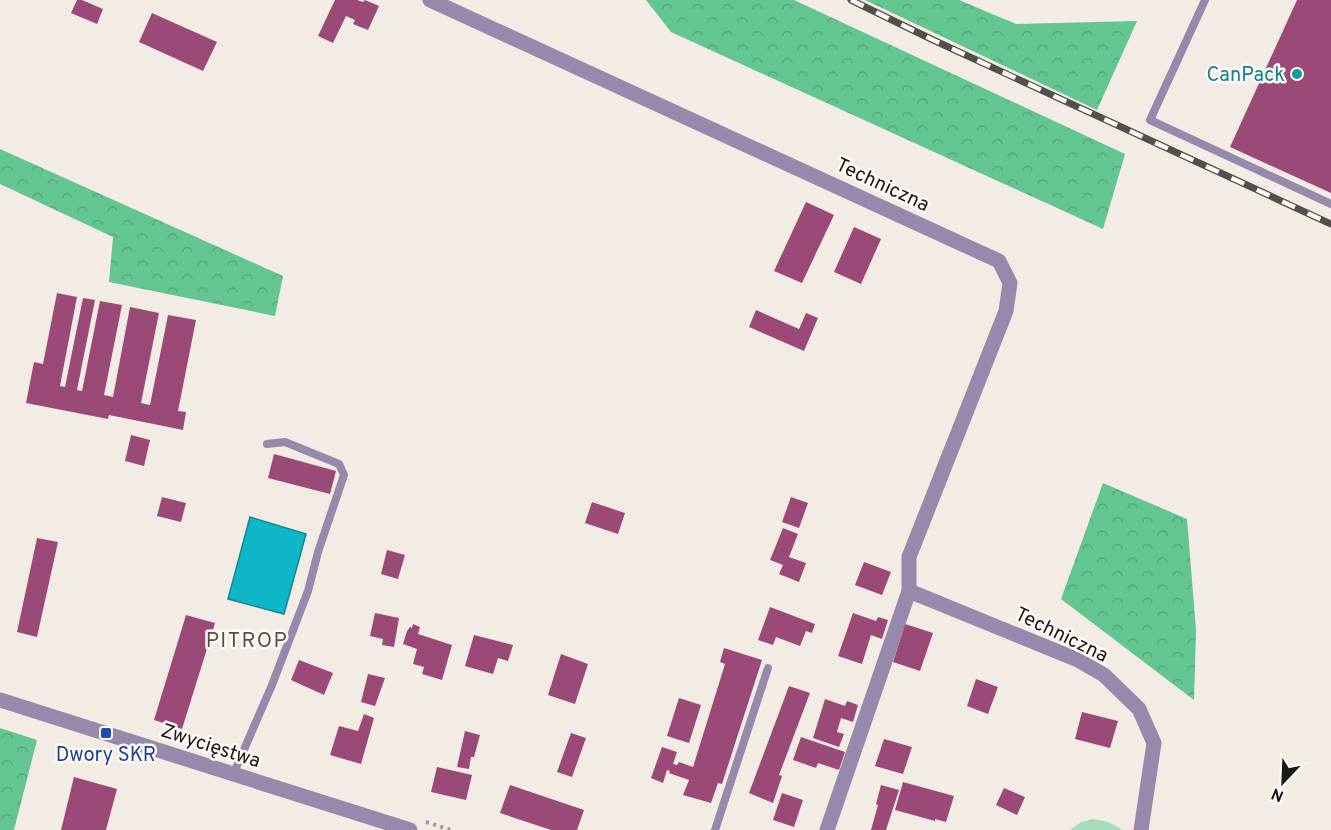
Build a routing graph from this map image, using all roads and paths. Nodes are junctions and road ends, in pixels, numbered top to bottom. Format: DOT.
graph roads {
  1 [pos="430,0"];
  2 [pos="1205,0"];
  3 [pos="1331,204"];
  4 [pos="267,444"];
  5 [pos="909,591"];
  6 [pos="768,668"];
  7 [pos="0,700"];
  8 [pos="233,774"];
  9 [pos="424,822"];
  10 [pos="410,830"];
  11 [pos="451,830"];
  12 [pos="715,830"];
  13 [pos="827,830"];
  14 [pos="1141,830"];
  1 -- 5 [label="street, Techniczna"];
  2 -- 3 [label="lane"];
  4 -- 8 [label="lane"];
  5 -- 13 [label="street, Techniczna"];
  5 -- 14 [label="street, Techniczna"];
  6 -- 12 [label="lane"];
  7 -- 8 [label="street, Zwycięstwa"];
  8 -- 10 [label="street, Zwycięstwa"];
  9 -- 11 [label="path"];
}
